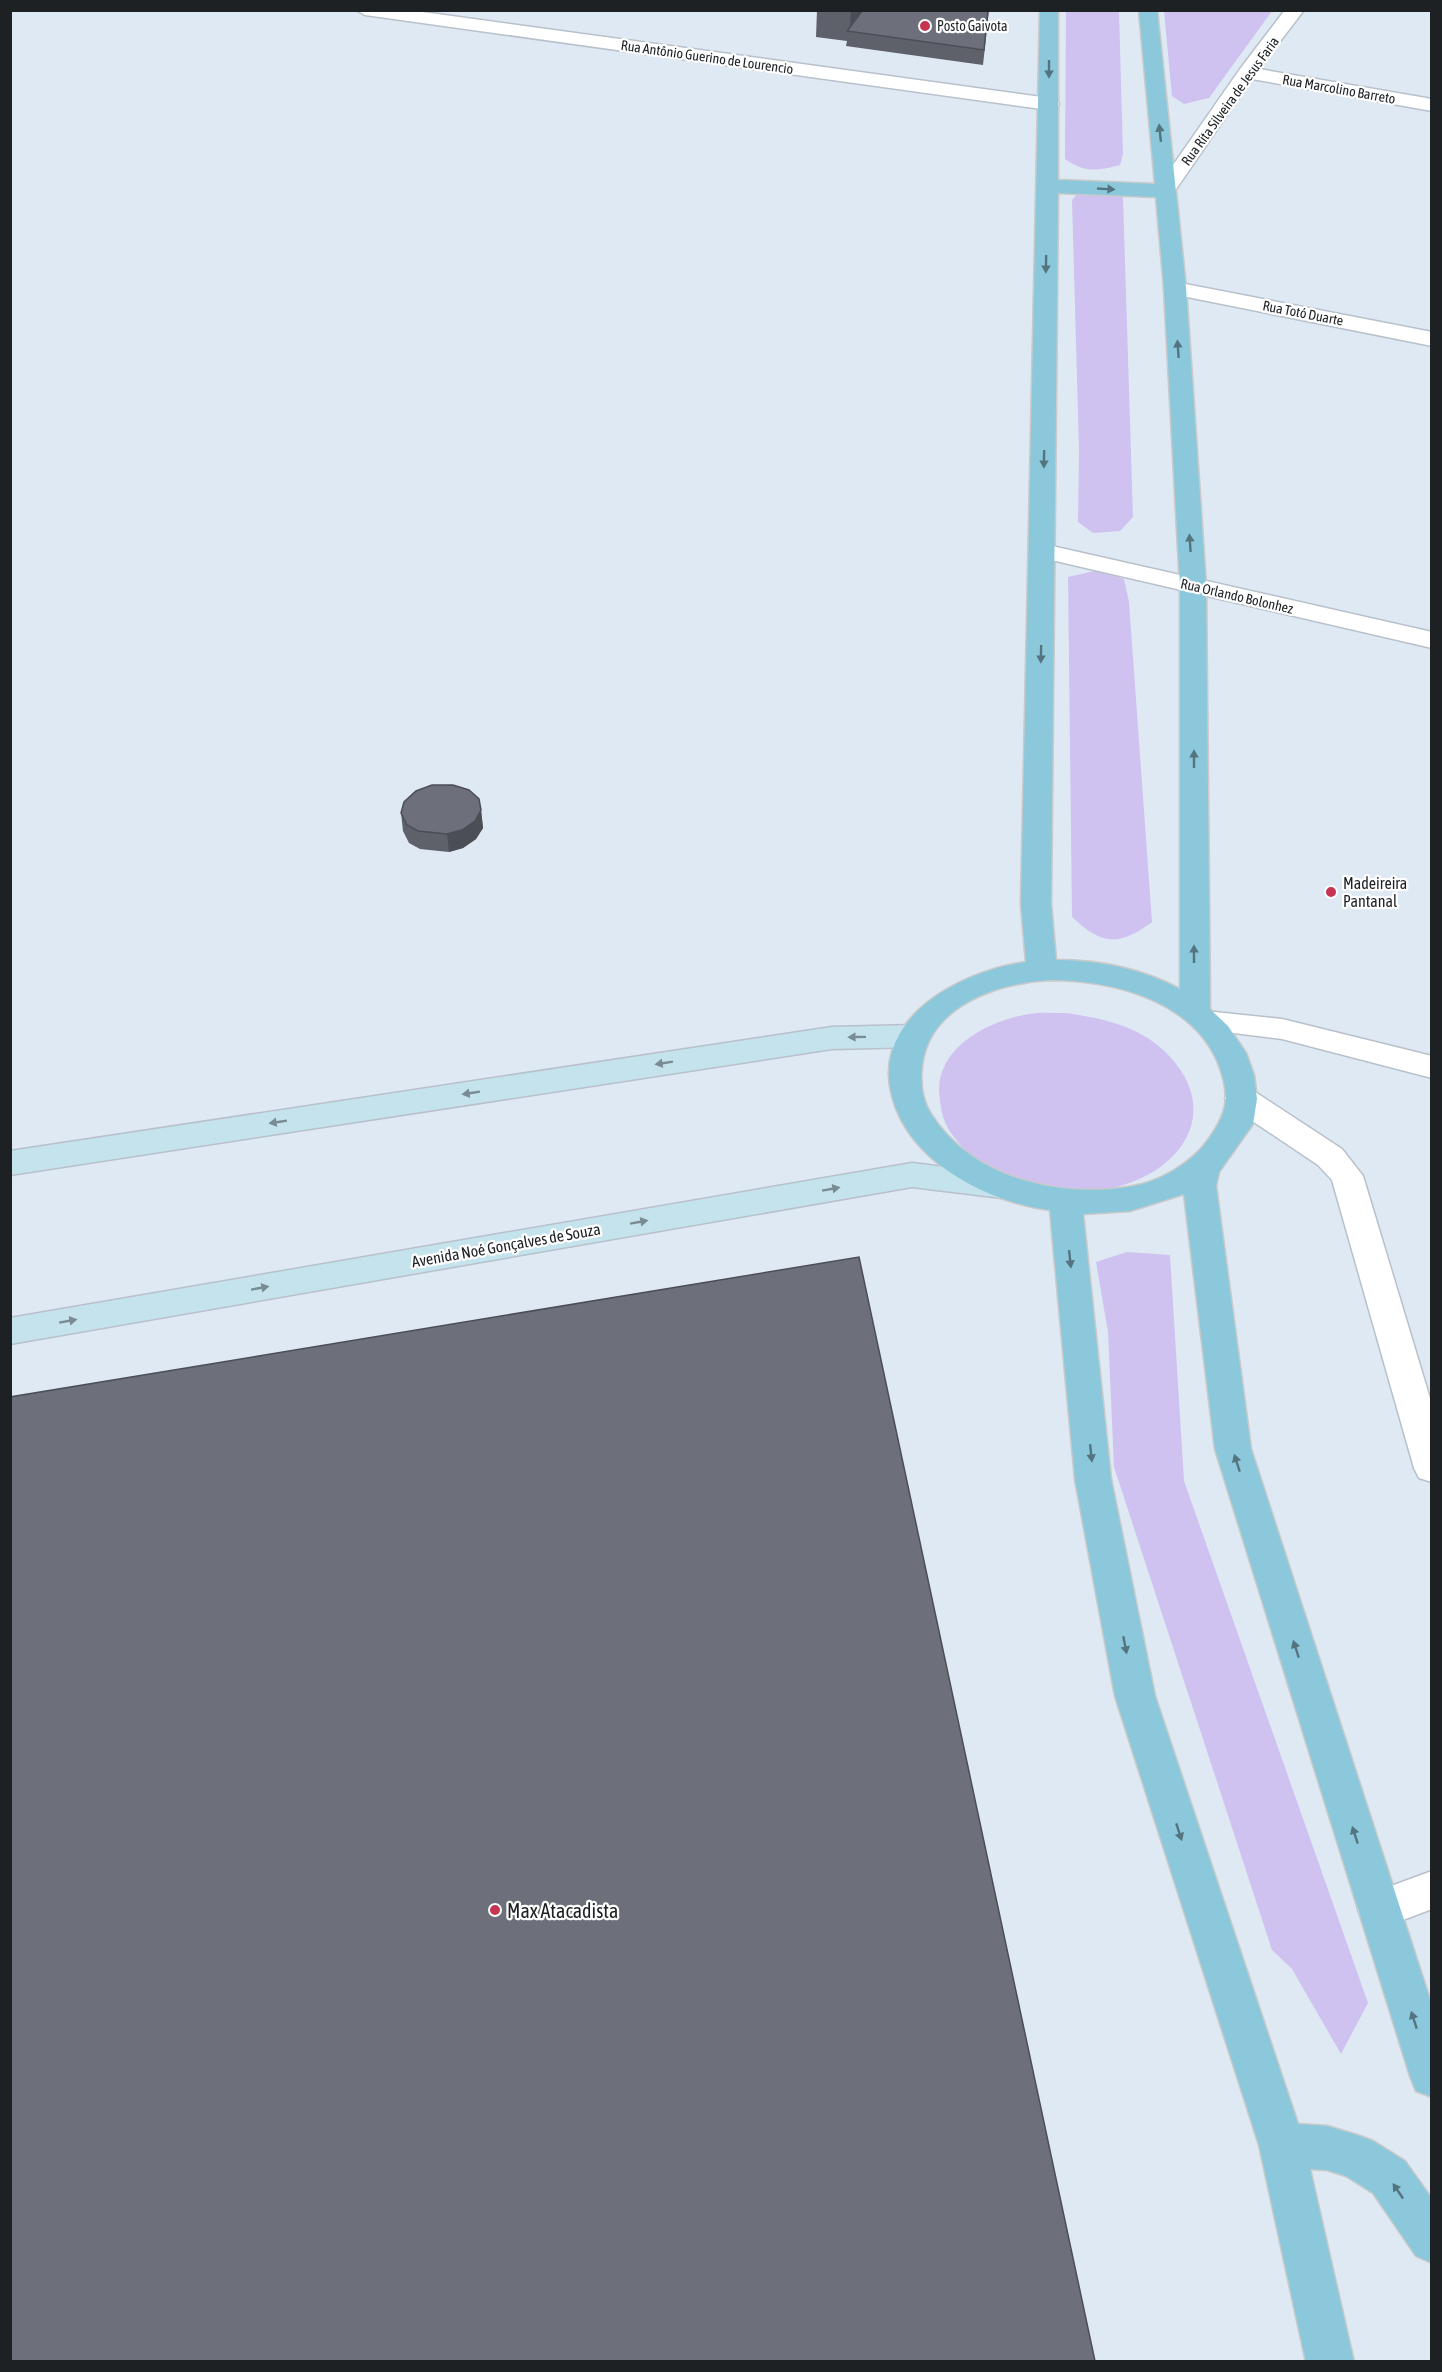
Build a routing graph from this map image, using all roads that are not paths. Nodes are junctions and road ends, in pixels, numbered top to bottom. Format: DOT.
graph roads {
  1 [pos="365,10"];
  2 [pos="1049,10"];
  3 [pos="1148,10"];
  4 [pos="1295,10"];
  5 [pos="1247,73"];
  6 [pos="1049,104"];
  7 [pos="1431,105"];
  8 [pos="1047,186"];
  9 [pos="1165,191"];
  10 [pos="1175,288"];
  11 [pos="1431,339"];
  12 [pos="1043,551"];
  13 [pos="1193,586"];
  14 [pos="1431,640"];
  15 [pos="1042,970"];
  16 [pos="1200,1017"];
  17 [pos="1282,1029"];
  18 [pos="915,1036"];
  19 [pos="1229,1053"];
  20 [pos="1431,1066"];
  21 [pos="1241,1098"];
  22 [pos="10,1163"];
  23 [pos="1203,1168"];
  24 [pos="1002,1186"];
  25 [pos="1067,1201"];
  26 [pos="10,1331"];
  27 [pos="1431,1468"];
  28 [pos="1431,1890"];
  29 [pos="1379,1910"];
  30 [pos="1431,2076"];
  31 [pos="1282,2145"];
  32 [pos="1431,2240"];
  33 [pos="1330,2361"];
  1 -- 6 [label="street, Rua Antônio Guerino de Lourencio"];
  2 -- 6 [label="main road, one-way"];
  9 -- 3 [label="main road, one-way"];
  4 -- 5 [label="street, Rua Rita Silveira de Jesus Faria"];
  5 -- 7 [label="street, Rua Marcolino Barreto"];
  5 -- 9 [label="street, Rua Rita Silveira de Jesus Faria"];
  6 -- 8 [label="main road"];
  8 -- 9 [label="main road, one-way"];
  8 -- 12 [label="main road, one-way"];
  9 -- 10 [label="main road"];
  10 -- 11 [label="street, Rua Totó Duarte"];
  13 -- 10 [label="main road, one-way"];
  12 -- 13 [label="street, Rua Orlando Bolonhez"];
  12 -- 15 [label="main road, one-way"];
  13 -- 14 [label="street, Rua Orlando Bolonhez"];
  16 -- 13 [label="main road, one-way"];
  15 -- 16 [label="main road"];
  15 -- 18 [label="main road"];
  16 -- 17 [label="street"];
  16 -- 19 [label="main road"];
  17 -- 19 [label="street"];
  17 -- 20 [label="street"];
  18 -- 22 [label="main road, one-way"];
  18 -- 24 [label="main road"];
  19 -- 21 [label="main road"];
  21 -- 23 [label="main road"];
  21 -- 27 [label="street"];
  23 -- 25 [label="main road"];
  29 -- 23 [label="main road, one-way"];
  24 -- 25 [label="main road"];
  26 -- 24 [label="main road, Avenida Noé Gonçalves de Souza, one-way"];
  25 -- 31 [label="main road, one-way"];
  28 -- 29 [label="street"];
  30 -- 29 [label="main road, one-way"];
  32 -- 31 [label="main road, one-way"];
  31 -- 33 [label="main road"];
}
